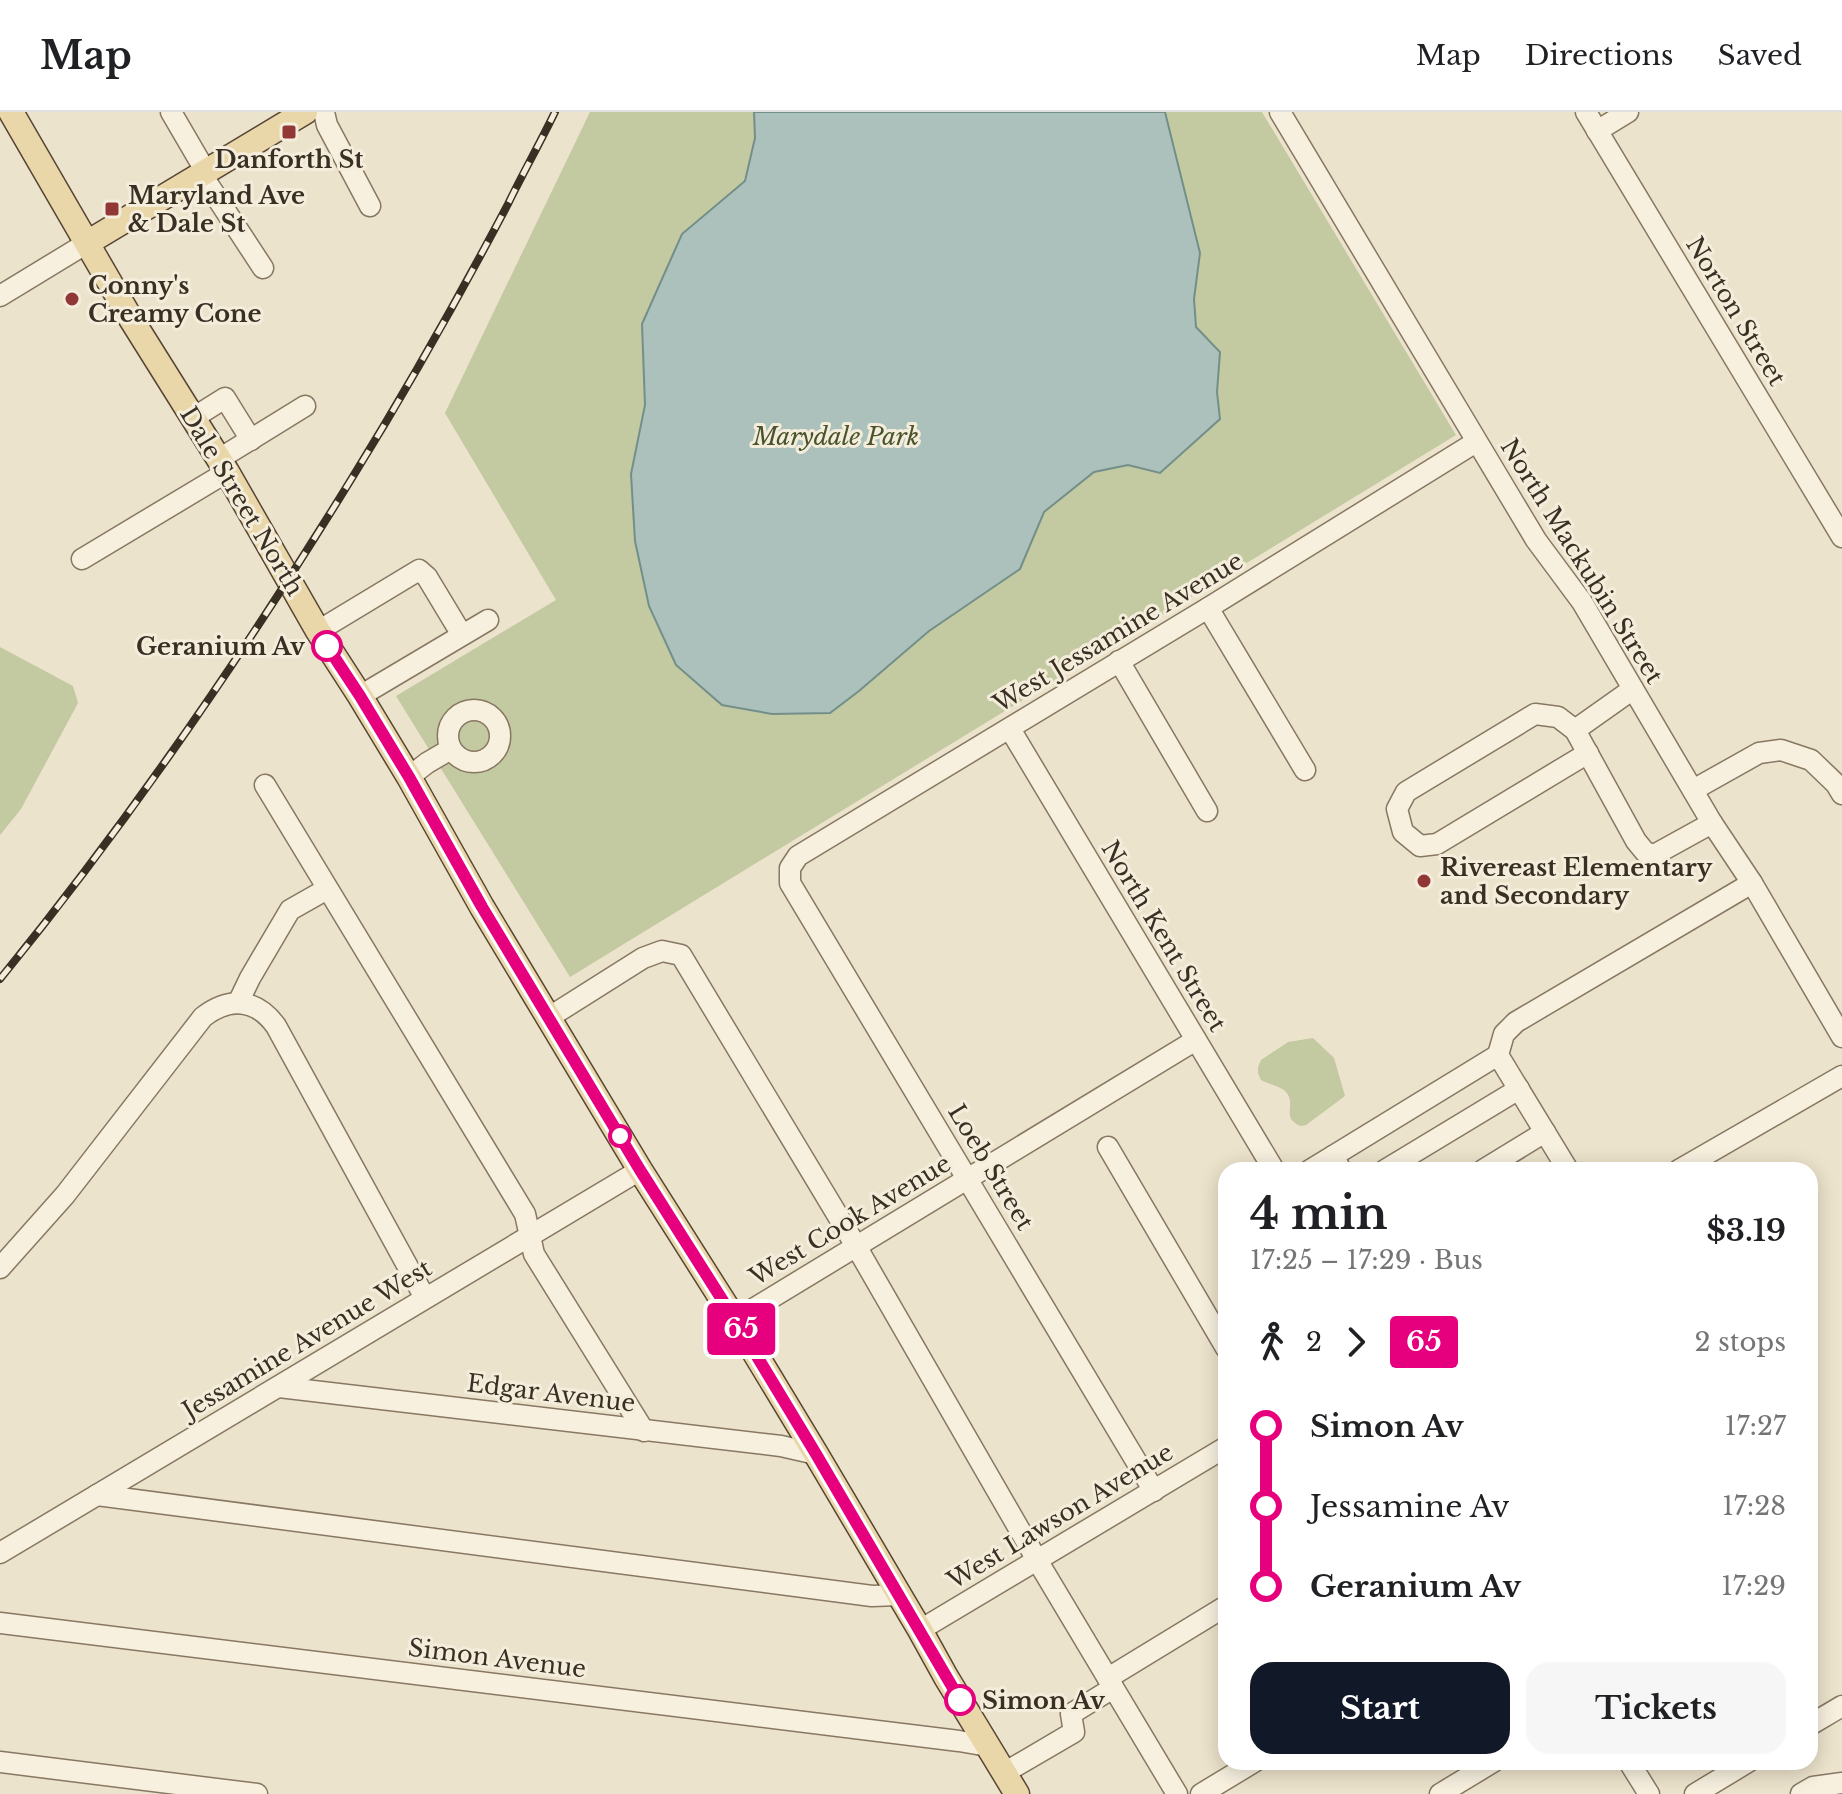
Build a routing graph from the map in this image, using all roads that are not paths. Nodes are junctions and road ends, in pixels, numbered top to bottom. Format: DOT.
graph roads {
  1 [pos="11,112"];
  2 [pos="171,112"];
  3 [pos="305,112"];
  4 [pos="324,112"];
  5 [pos="1586,112"];
  6 [pos="1628,112"];
  7 [pos="1282,113"];
  8 [pos="1597,131"];
  9 [pos="204,174"];
  10 [pos="370,206"];
  11 [pos="87,243"];
  12 [pos="263,268"];
  13 [pos="0,296"];
  14 [pos="305,406"];
  15 [pos="193,418"];
  16 [pos="251,440"];
  17 [pos="1476,442"];
  18 [pos="223,466"];
  19 [pos="1842,537"];
  20 [pos="82,559"];
  21 [pos="1208,608"];
  22 [pos="488,620"];
  23 [pos="318,631"];
  24 [pos="462,635"];
  25 [pos="1119,661"];
  26 [pos="1633,689"];
  27 [pos="360,696"];
  28 [pos="1010,729"];
  29 [pos="1575,730"];
  30 [pos="451,749"];
  31 [pos="1588,753"];
  32 [pos="1305,770"];
  33 [pos="409,777"];
  34 [pos="265,785"];
  35 [pos="1693,790"];
  36 [pos="1842,794"];
  37 [pos="1207,811"];
  38 [pos="1712,823"];
  39 [pos="790,868"];
  40 [pos="1752,883"];
  41 [pos="327,889"];
  42 [pos="238,1003"];
  43 [pos="548,1018"];
  44 [pos="1842,1037"];
  45 [pos="1196,1040"];
  46 [pos="1498,1055"];
  47 [pos="1842,1076"];
  48 [pos="1519,1089"];
  49 [pos="1545,1132"];
  50 [pos="1108,1147"];
  51 [pos="1269,1162"];
  52 [pos="1338,1162"];
  53 [pos="1398,1162"];
  54 [pos="1496,1162"];
  55 [pos="1563,1162"];
  56 [pos="1693,1162"];
  57 [pos="640,1170"];
  58 [pos="967,1179"];
  59 [pos="529,1237"];
  60 [pos="856,1246"];
  61 [pos="0,1268"];
  62 [pos="425,1298"];
  63 [pos="735,1320"];
  64 [pos="1218,1334"];
  65 [pos="279,1387"];
  66 [pos="644,1431"];
  67 [pos="1218,1452"];
  68 [pos="816,1454"];
  69 [pos="1154,1491"];
  70 [pos="97,1495"];
  71 [pos="0,1553"];
  72 [pos="1037,1560"];
  73 [pos="899,1595"];
  74 [pos="1218,1611"];
  75 [pos="0,1623"];
  76 [pos="920,1630"];
  77 [pos="1110,1683"];
  78 [pos="1842,1706"];
  79 [pos="1818,1720"];
  80 [pos="988,1746"];
  81 [pos="0,1762"];
  82 [pos="1241,1770"];
  83 [pos="1480,1770"];
  84 [pos="1634,1770"];
  85 [pos="1735,1770"];
  86 [pos="1004,1773"];
  87 [pos="1842,1783"];
  88 [pos="257,1794"];
  89 [pos="1017,1794"];
  90 [pos="1177,1794"];
  91 [pos="1201,1794"];
  92 [pos="1440,1794"];
  93 [pos="1649,1794"];
  94 [pos="1695,1794"];
  95 [pos="1801,1794"];
  1 -- 11 [label="main road, Dale Street North"];
  2 -- 9 [label="street"];
  3 -- 9 [label="main road"];
  4 -- 10 [label="street"];
  5 -- 8 [label="street, Norton Street"];
  6 -- 8 [label="street"];
  7 -- 17 [label="street, North Mackubin Street"];
  8 -- 19 [label="street, Norton Street"];
  9 -- 11 [label="main road"];
  9 -- 12 [label="street"];
  11 -- 13 [label="street"];
  11 -- 15 [label="main road, Dale Street North"];
  14 -- 16 [label="street"];
  15 -- 16 [label="street"];
  15 -- 18 [label="main road, Dale Street North"];
  16 -- 18 [label="street"];
  17 -- 21 [label="street, West Jessamine Avenue"];
  17 -- 26 [label="street, North Mackubin Street"];
  18 -- 20 [label="street"];
  18 -- 23 [label="main road, Dale Street North"];
  21 -- 25 [label="street, West Jessamine Avenue"];
  21 -- 32 [label="street"];
  22 -- 24 [label="street"];
  23 -- 24 [label="street"];
  23 -- 27 [label="main road, Dale Street North"];
  24 -- 27 [label="street"];
  25 -- 28 [label="street, West Jessamine Avenue"];
  25 -- 37 [label="street"];
  26 -- 29 [label="street"];
  26 -- 35 [label="street, North Mackubin Street"];
  27 -- 33 [label="main road, Dale Street North"];
  28 -- 39 [label="street, West Jessamine Avenue"];
  28 -- 45 [label="street, North Kent Street"];
  29 -- 31 [label="street"];
  29 -- 31 [label="street"];
  30 -- 33 [label="street"];
  31 -- 38 [label="street"];
  33 -- 43 [label="main road, Dale Street North"];
  34 -- 41 [label="street"];
  35 -- 36 [label="street"];
  35 -- 38 [label="street, North Mackubin Street"];
  38 -- 40 [label="street, North Mackubin Street"];
  39 -- 58 [label="street, Loeb Street"];
  40 -- 44 [label="street, North Mackubin Street"];
  40 -- 46 [label="street"];
  41 -- 42 [label="street"];
  41 -- 59 [label="street"];
  42 -- 61 [label="street"];
  42 -- 62 [label="street"];
  43 -- 57 [label="main road, Dale Street North"];
  43 -- 60 [label="street"];
  45 -- 51 [label="street, North Kent Street"];
  45 -- 58 [label="street, West Cook Avenue"];
  46 -- 48 [label="street"];
  46 -- 52 [label="street"];
  47 -- 56 [label="street"];
  48 -- 49 [label="street"];
  48 -- 53 [label="street"];
  49 -- 54 [label="street"];
  49 -- 55 [label="street"];
  50 -- 64 [label="street"];
  57 -- 59 [label="street, Jessamine Avenue West"];
  57 -- 63 [label="main road, Dale Street North"];
  58 -- 60 [label="street, West Cook Avenue"];
  58 -- 69 [label="street, Loeb Street"];
  59 -- 62 [label="street, Jessamine Avenue West"];
  59 -- 66 [label="street"];
  60 -- 63 [label="street, West Cook Avenue"];
  60 -- 72 [label="street"];
  62 -- 65 [label="street, Jessamine Avenue West"];
  63 -- 68 [label="main road, Dale Street North"];
  65 -- 66 [label="street, Edgar Avenue"];
  65 -- 70 [label="street, Jessamine Avenue West"];
  66 -- 68 [label="street, Edgar Avenue"];
  67 -- 69 [label="street, West Lawson Avenue"];
  68 -- 73 [label="main road, Dale Street North"];
  69 -- 72 [label="street, West Lawson Avenue"];
  70 -- 71 [label="street, Jessamine Avenue West"];
  70 -- 73 [label="street"];
  72 -- 76 [label="street, West Lawson Avenue"];
  72 -- 77 [label="street"];
  73 -- 76 [label="main road, Dale Street North"];
  74 -- 77 [label="street"];
  75 -- 80 [label="street, Simon Avenue"];
  76 -- 80 [label="main road, Dale Street North"];
  77 -- 86 [label="street"];
  77 -- 90 [label="street"];
  78 -- 79 [label="street"];
  80 -- 86 [label="main road, Dale Street North"];
  81 -- 88 [label="street"];
  82 -- 91 [label="street"];
  83 -- 92 [label="street"];
  84 -- 93 [label="street"];
  85 -- 94 [label="street"];
  86 -- 89 [label="main road, Dale Street North"];
  87 -- 95 [label="street"];
}
